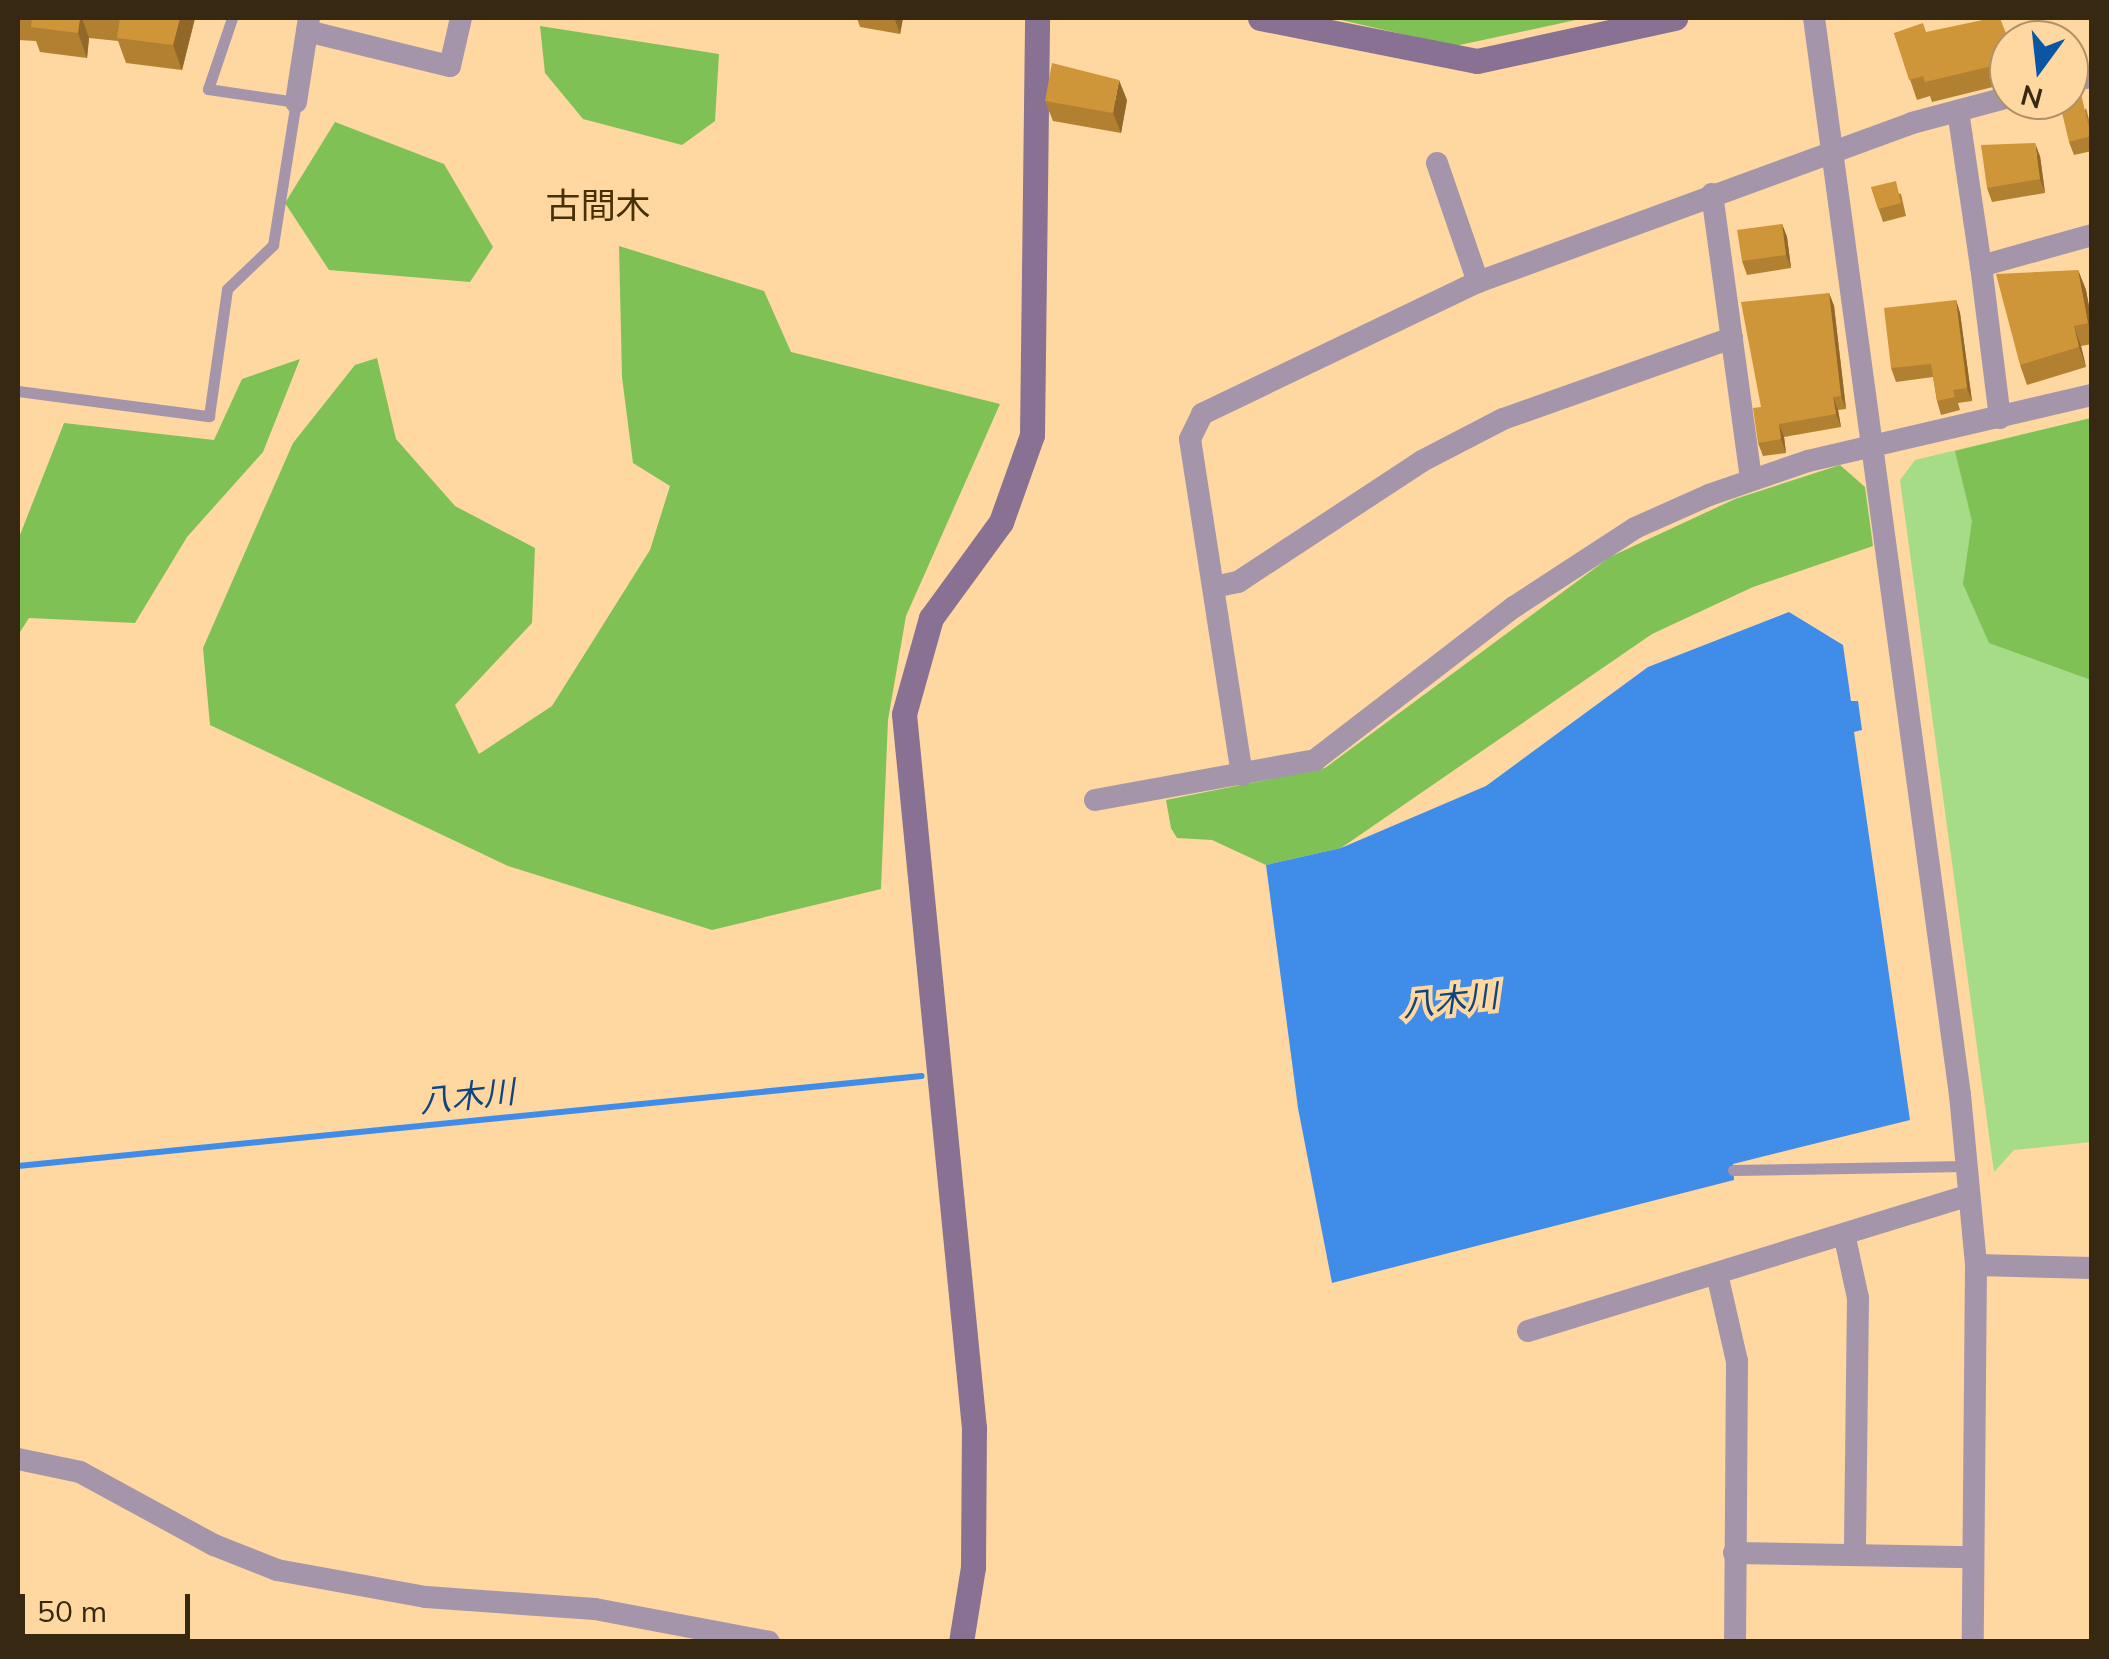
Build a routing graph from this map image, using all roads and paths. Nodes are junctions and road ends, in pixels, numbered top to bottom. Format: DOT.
graph roads {
  1 [pos="232,18"];
  2 [pos="462,18"];
  3 [pos="1037,18"];
  4 [pos="1260,18"];
  5 [pos="1675,18"];
  6 [pos="1814,18"];
  7 [pos="308,24"];
  8 [pos="296,102"];
  9 [pos="1989,102"];
  10 [pos="1958,111"];
  11 [pos="1832,152"];
  12 [pos="1437,162"];
  13 [pos="1712,194"];
  14 [pos="2092,234"];
  15 [pos="1981,266"];
  16 [pos="1478,282"];
  17 [pos="1732,338"];
  18 [pos="18,391"];
  19 [pos="2092,395"];
  20 [pos="2000,418"];
  21 [pos="1871,448"];
  22 [pos="1751,478"];
  23 [pos="1214,587"];
  24 [pos="1242,775"];
  25 [pos="1095,800"];
  26 [pos="1965,1166"];
  27 [pos="1733,1170"];
  28 [pos="1967,1196"];
  29 [pos="1845,1238"];
  30 [pos="1976,1265"];
  31 [pos="2092,1268"];
  32 [pos="1718,1274"];
  33 [pos="1528,1331"];
  34 [pos="18,1459"];
  35 [pos="1734,1554"];
  36 [pos="1855,1554"];
  37 [pos="1974,1557"];
  38 [pos="768,1642"];
  39 [pos="961,1642"];
  40 [pos="1735,1642"];
  41 [pos="1973,1642"];
  1 -- 8 [label="lane"];
  2 -- 7 [label="street"];
  3 -- 39 [label="street"];
  4 -- 5 [label="street"];
  6 -- 11 [label="street"];
  7 -- 8 [label="street"];
  8 -- 18 [label="lane"];
  9 -- 10 [label="street"];
  10 -- 11 [label="street"];
  10 -- 15 [label="street"];
  11 -- 13 [label="street"];
  11 -- 21 [label="street"];
  12 -- 16 [label="street"];
  13 -- 16 [label="street"];
  13 -- 17 [label="street"];
  14 -- 15 [label="street"];
  15 -- 20 [label="street"];
  16 -- 23 [label="street"];
  17 -- 22 [label="street"];
  17 -- 23 [label="street"];
  19 -- 20 [label="street"];
  20 -- 21 [label="street"];
  21 -- 22 [label="street"];
  21 -- 26 [label="street"];
  22 -- 24 [label="street"];
  23 -- 24 [label="street"];
  24 -- 25 [label="street"];
  26 -- 27 [label="lane"];
  26 -- 28 [label="street"];
  28 -- 29 [label="street"];
  28 -- 30 [label="street"];
  29 -- 32 [label="street"];
  29 -- 36 [label="street"];
  30 -- 31 [label="street"];
  30 -- 37 [label="street"];
  32 -- 33 [label="street"];
  32 -- 35 [label="street"];
  34 -- 38 [label="street"];
  35 -- 36 [label="street"];
  35 -- 40 [label="street"];
  36 -- 37 [label="street"];
  37 -- 41 [label="street"];
}
